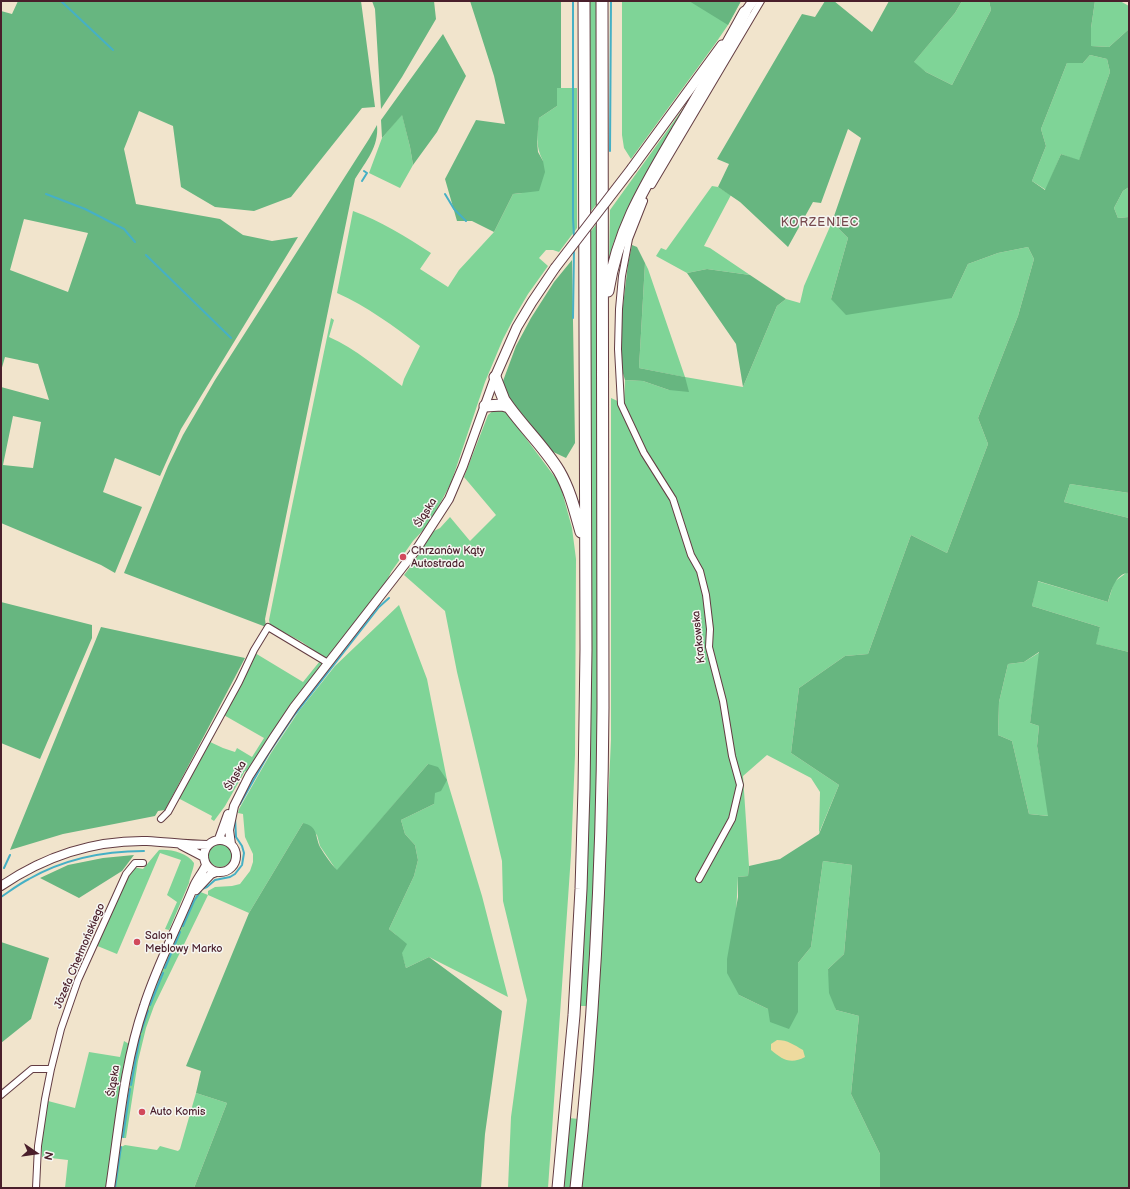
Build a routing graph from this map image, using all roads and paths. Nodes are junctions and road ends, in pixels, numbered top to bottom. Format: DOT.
graph roads {
  1 [pos="584,1"];
  2 [pos="602,1"];
  3 [pos="753,1"];
  4 [pos="761,1"];
  5 [pos="745,12"];
  6 [pos="602,325"];
  7 [pos="495,377"];
  8 [pos="485,406"];
  9 [pos="509,408"];
  10 [pos="585,550"];
  11 [pos="328,663"];
  12 [pos="234,806"];
  13 [pos="161,819"];
  14 [pos="219,839"];
  15 [pos="179,844"];
  16 [pos="231,844"];
  17 [pos="208,845"];
  18 [pos="205,861"];
  19 [pos="143,863"];
  20 [pos="216,872"];
  21 [pos="699,879"];
  22 [pos="1,886"];
  23 [pos="192,894"];
  24 [pos="51,1069"];
  25 [pos="1,1095"];
  26 [pos="36,1188"];
  27 [pos="110,1188"];
  28 [pos="558,1188"];
  29 [pos="576,1188"];
  1 -- 10 [label="highway"];
  2 -- 6 [label="highway"];
  3 -- 5 [label="main road"];
  4 -- 21 [label="street, Krakowska"];
  5 -- 6 [label="highway"];
  5 -- 7 [label="main road, Śląska, bridge"];
  6 -- 29 [label="highway"];
  7 -- 8 [label="main road, Śląska"];
  7 -- 9 [label="highway"];
  8 -- 9 [label="highway"];
  8 -- 11 [label="main road, Śląska"];
  9 -- 10 [label="highway"];
  10 -- 28 [label="highway"];
  11 -- 12 [label="main road, Śląska"];
  11 -- 13 [label="street"];
  12 -- 14 [label="main road, Śląska"];
  12 -- 16 [label="main road, Śląska"];
  14 -- 16 [label="main road"];
  14 -- 17 [label="main road"];
  15 -- 17 [label="main road"];
  15 -- 18 [label="main road"];
  15 -- 22 [label="main road"];
  16 -- 20 [label="main road"];
  17 -- 18 [label="main road"];
  18 -- 20 [label="main road"];
  18 -- 23 [label="main road, Śląska"];
  19 -- 24 [label="street, Józefa Chełmońskiego"];
  20 -- 23 [label="main road, Śląska"];
  23 -- 27 [label="main road, Śląska"];
  24 -- 25 [label="street"];
  24 -- 26 [label="street, Józefa Chełmońskiego"];
}
